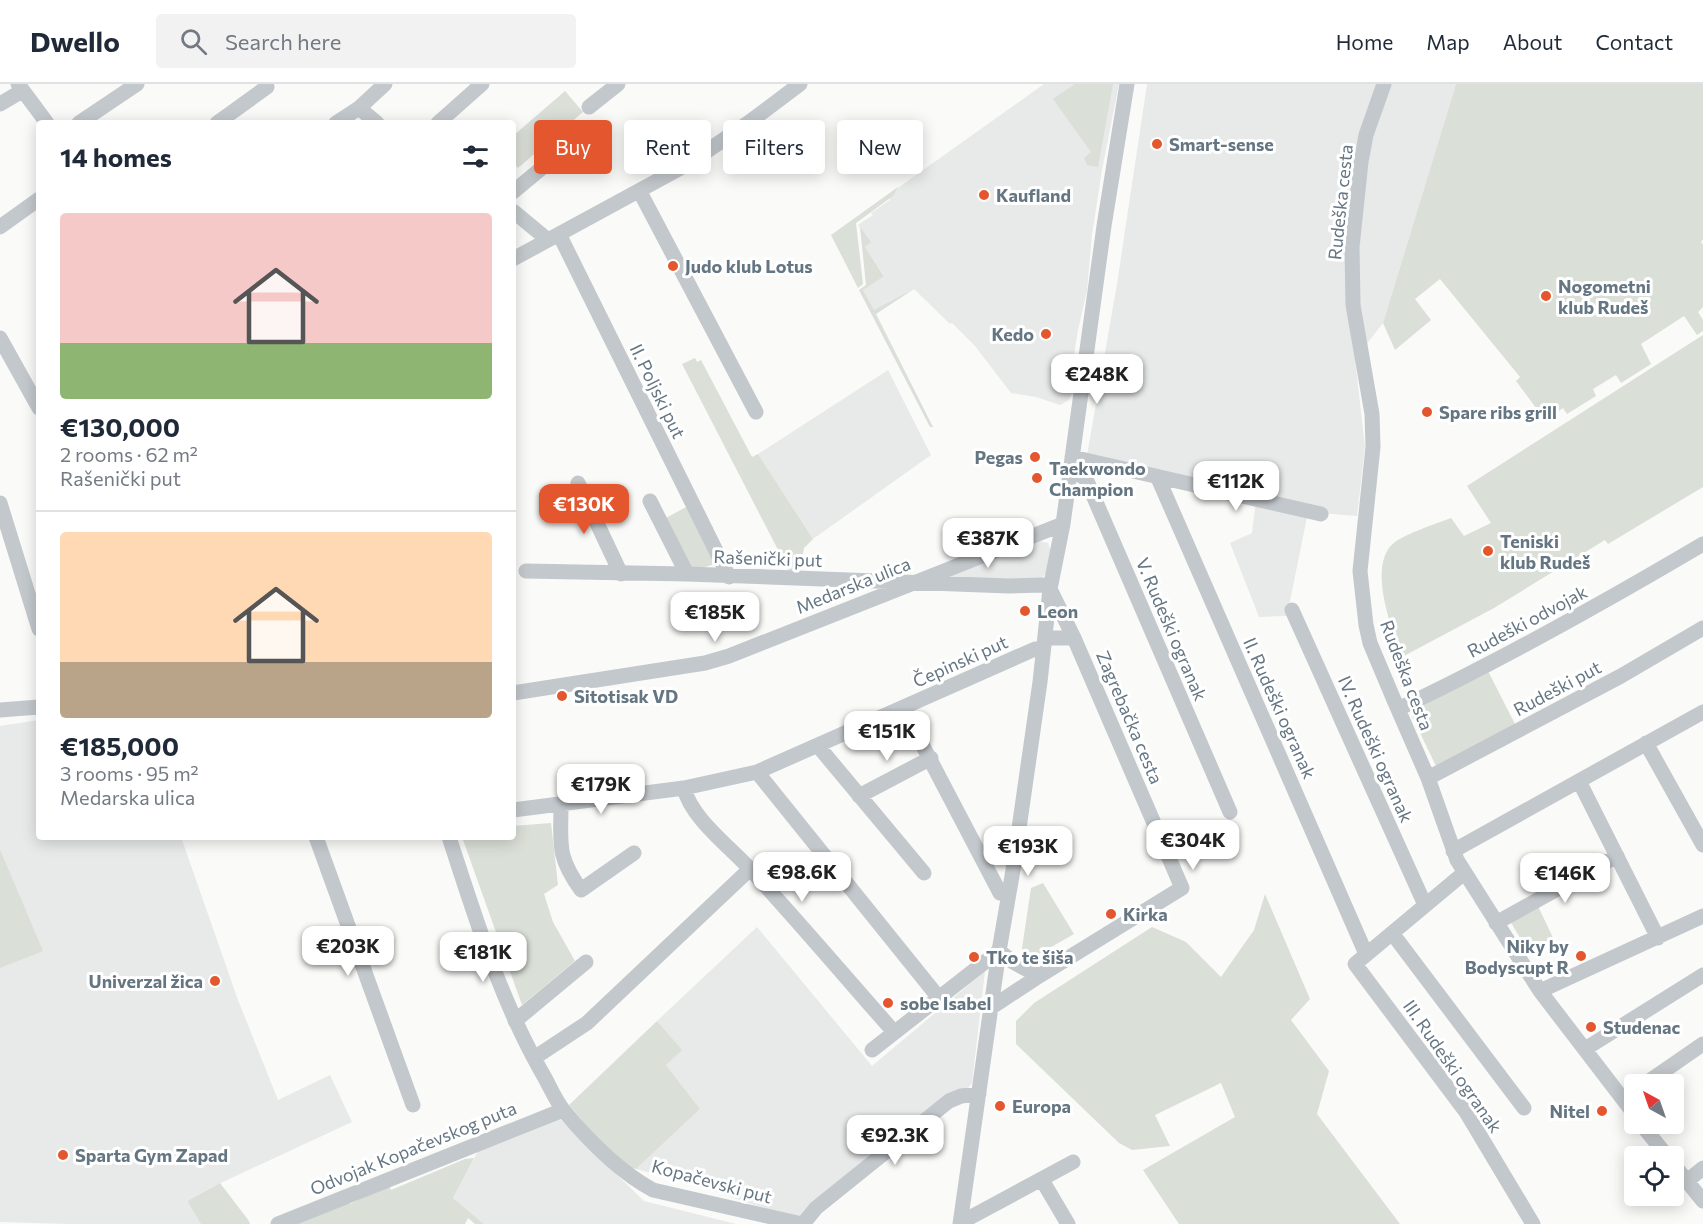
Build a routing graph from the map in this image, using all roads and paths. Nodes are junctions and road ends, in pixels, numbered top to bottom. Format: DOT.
graph roads {
  1 [pos="137,84"];
  2 [pos="385,84"];
  3 [pos="482,84"];
  4 [pos="618,84"];
  5 [pos="800,84"];
  6 [pos="1127,84"];
  7 [pos="1384,84"];
  8 [pos="20,87"];
  9 [pos="267,87"];
  10 [pos="0,104"];
  11 [pos="589,107"];
  12 [pos="359,108"];
  13 [pos="45,120"];
  14 [pos="83,120"];
  15 [pos="221,120"];
  16 [pos="341,120"];
  17 [pos="373,120"];
  18 [pos="441,120"];
  19 [pos="535,174"];
  20 [pos="516,190"];
  21 [pos="640,192"];
  22 [pos="36,201"];
  23 [pos="516,212"];
  24 [pos="0,227"];
  25 [pos="553,237"];
  26 [pos="516,257"];
  27 [pos="0,338"];
  28 [pos="36,403"];
  29 [pos="756,412"];
  30 [pos="1071,463"];
  31 [pos="1158,478"];
  32 [pos="578,483"];
  33 [pos="650,501"];
  34 [pos="0,503"];
  35 [pos="1321,514"];
  36 [pos="1063,524"];
  37 [pos="1703,544"];
  38 [pos="526,572"];
  39 [pos="621,574"];
  40 [pos="687,574"];
  41 [pos="729,577"];
  42 [pos="914,582"];
  43 [pos="1050,589"];
  44 [pos="1292,610"];
  45 [pos="36,619"];
  46 [pos="1703,628"];
  47 [pos="1074,638"];
  48 [pos="1044,644"];
  49 [pos="516,693"];
  50 [pos="36,707"];
  51 [pos="903,708"];
  52 [pos="1398,709"];
  53 [pos="0,710"];
  54 [pos="1703,712"];
  55 [pos="1646,743"];
  56 [pos="818,746"];
  57 [pos="931,758"];
  58 [pos="757,772"];
  59 [pos="1428,778"];
  60 [pos="1579,781"];
  61 [pos="684,788"];
  62 [pos="859,796"];
  63 [pos="561,804"];
  64 [pos="516,810"];
  65 [pos="1230,812"];
  66 [pos="317,840"];
  67 [pos="450,840"];
  68 [pos="1703,845"];
  69 [pos="1453,850"];
  70 [pos="634,853"];
  71 [pos="1617,856"];
  72 [pos="750,869"];
  73 [pos="924,873"];
  74 [pos="1464,873"];
  75 [pos="1000,893"];
  76 [pos="1425,905"];
  77 [pos="1703,916"];
  78 [pos="1496,923"];
  79 [pos="1392,933"];
  80 [pos="1658,938"];
  81 [pos="999,951"];
  82 [pos="1360,959"];
  83 [pos="586,962"];
  84 [pos="1703,975"];
  85 [pos="1039,976"];
  86 [pos="1540,991"];
  87 [pos="939,998"];
  88 [pos="992,1007"];
  89 [pos="515,1021"];
  90 [pos="894,1032"];
  91 [pos="1703,1044"];
  92 [pos="872,1050"];
  93 [pos="1584,1050"];
  94 [pos="534,1058"];
  95 [pos="1660,1074"];
  96 [pos="1624,1091"];
  97 [pos="979,1094"];
  98 [pos="413,1104"];
  99 [pos="1524,1108"];
  100 [pos="563,1110"];
  101 [pos="1649,1134"];
  102 [pos="1659,1146"];
  103 [pos="1073,1162"];
  104 [pos="1703,1168"];
  105 [pos="1684,1178"];
  106 [pos="1042,1180"];
  107 [pos="1686,1181"];
  108 [pos="1703,1201"];
  109 [pos="963,1223"];
  110 [pos="278,1224"];
  111 [pos="803,1224"];
  112 [pos="1068,1224"];
  113 [pos="1533,1224"];
  1 -- 14 [label="street"];
  2 -- 12 [label="street"];
  3 -- 18 [label="street"];
  4 -- 11 [label="street"];
  5 -- 21 [label="street"];
  6 -- 30 [label="street"];
  7 -- 52 [label="street, Rudeška cesta"];
  8 -- 10 [label="street"];
  8 -- 13 [label="street"];
  9 -- 15 [label="street"];
  12 -- 16 [label="street"];
  12 -- 17 [label="street"];
  19 -- 20 [label="street"];
  21 -- 25 [label="street"];
  21 -- 29 [label="street"];
  22 -- 24 [label="street"];
  23 -- 25 [label="street, II. Poljski put"];
  25 -- 26 [label="street"];
  25 -- 41 [label="street, II. Poljski put"];
  27 -- 28 [label="street"];
  30 -- 31 [label="street"];
  30 -- 36 [label="street"];
  30 -- 65 [label="street, V. Rudeški ogranak"];
  31 -- 35 [label="street"];
  31 -- 82 [label="street, II. Rudeški ogranak"];
  32 -- 39 [label="street"];
  33 -- 40 [label="street"];
  34 -- 45 [label="street"];
  36 -- 42 [label="street, Medarska ulica"];
  36 -- 43 [label="street"];
  37 -- 52 [label="street, Rudeški odvojak"];
  38 -- 39 [label="street, Rašenički put"];
  39 -- 40 [label="street, Rašenički put"];
  40 -- 41 [label="street, Rašenički put"];
  41 -- 42 [label="street, Rašenički put"];
  42 -- 43 [label="street, Rašenički put"];
  42 -- 49 [label="street, Medarska ulica"];
  43 -- 47 [label="street, Zagrebačka cesta"];
  43 -- 48 [label="street"];
  44 -- 76 [label="street, IV. Rudeški ogranak"];
  46 -- 59 [label="street, Rudeški put"];
  47 -- 48 [label="street, Zagrebačka cesta"];
  47 -- 85 [label="street, Zagrebačka cesta"];
  48 -- 51 [label="street, Čepinski put"];
  48 -- 81 [label="street"];
  50 -- 53 [label="street"];
  51 -- 56 [label="street, Čepinski put"];
  51 -- 57 [label="street"];
  52 -- 59 [label="street, Rudeška cesta"];
  54 -- 55 [label="street"];
  55 -- 60 [label="street"];
  55 -- 68 [label="street"];
  56 -- 58 [label="street, Čepinski put"];
  56 -- 62 [label="street"];
  57 -- 62 [label="street"];
  57 -- 75 [label="street"];
  58 -- 61 [label="street, Čepinski put"];
  58 -- 87 [label="street"];
  59 -- 69 [label="street, Rudeška cesta"];
  60 -- 69 [label="street"];
  60 -- 71 [label="street"];
  61 -- 63 [label="street, Čepinski put"];
  61 -- 72 [label="street"];
  62 -- 73 [label="street"];
  63 -- 64 [label="street, Čepinski put"];
  63 -- 70 [label="street"];
  66 -- 98 [label="street"];
  67 -- 89 [label="street, Kopačevski put"];
  69 -- 74 [label="street, Rudeška cesta"];
  71 -- 78 [label="street"];
  71 -- 80 [label="street"];
  72 -- 90 [label="street"];
  72 -- 94 [label="street"];
  74 -- 76 [label="street"];
  74 -- 78 [label="street, Rudeška cesta"];
  76 -- 79 [label="street"];
  77 -- 80 [label="street"];
  78 -- 86 [label="street, Rudeška cesta"];
  79 -- 82 [label="street"];
  79 -- 99 [label="street"];
  80 -- 86 [label="street"];
  81 -- 85 [label="street"];
  81 -- 87 [label="street"];
  81 -- 88 [label="street"];
  82 -- 113 [label="street, III. Rudeški ogranak"];
  83 -- 89 [label="street"];
  84 -- 93 [label="street"];
  85 -- 88 [label="street, Zagrebačka cesta"];
  86 -- 93 [label="street, Rudeška cesta"];
  87 -- 90 [label="street"];
  88 -- 97 [label="street"];
  89 -- 94 [label="street, Kopačevski put"];
  90 -- 92 [label="street"];
  91 -- 95 [label="street"];
  93 -- 96 [label="street, Rudeška cesta"];
  94 -- 100 [label="street, Kopačevski put"];
  97 -- 109 [label="street"];
  97 -- 111 [label="street"];
  100 -- 110 [label="street, Odvojak Kopačevskog puta"];
  100 -- 111 [label="street, Kopačevski put"];
  101 -- 102 [label="street"];
  103 -- 106 [label="street"];
  104 -- 107 [label="street"];
  105 -- 107 [label="street"];
  106 -- 109 [label="street"];
  106 -- 112 [label="street"];
  107 -- 108 [label="street"];
}
